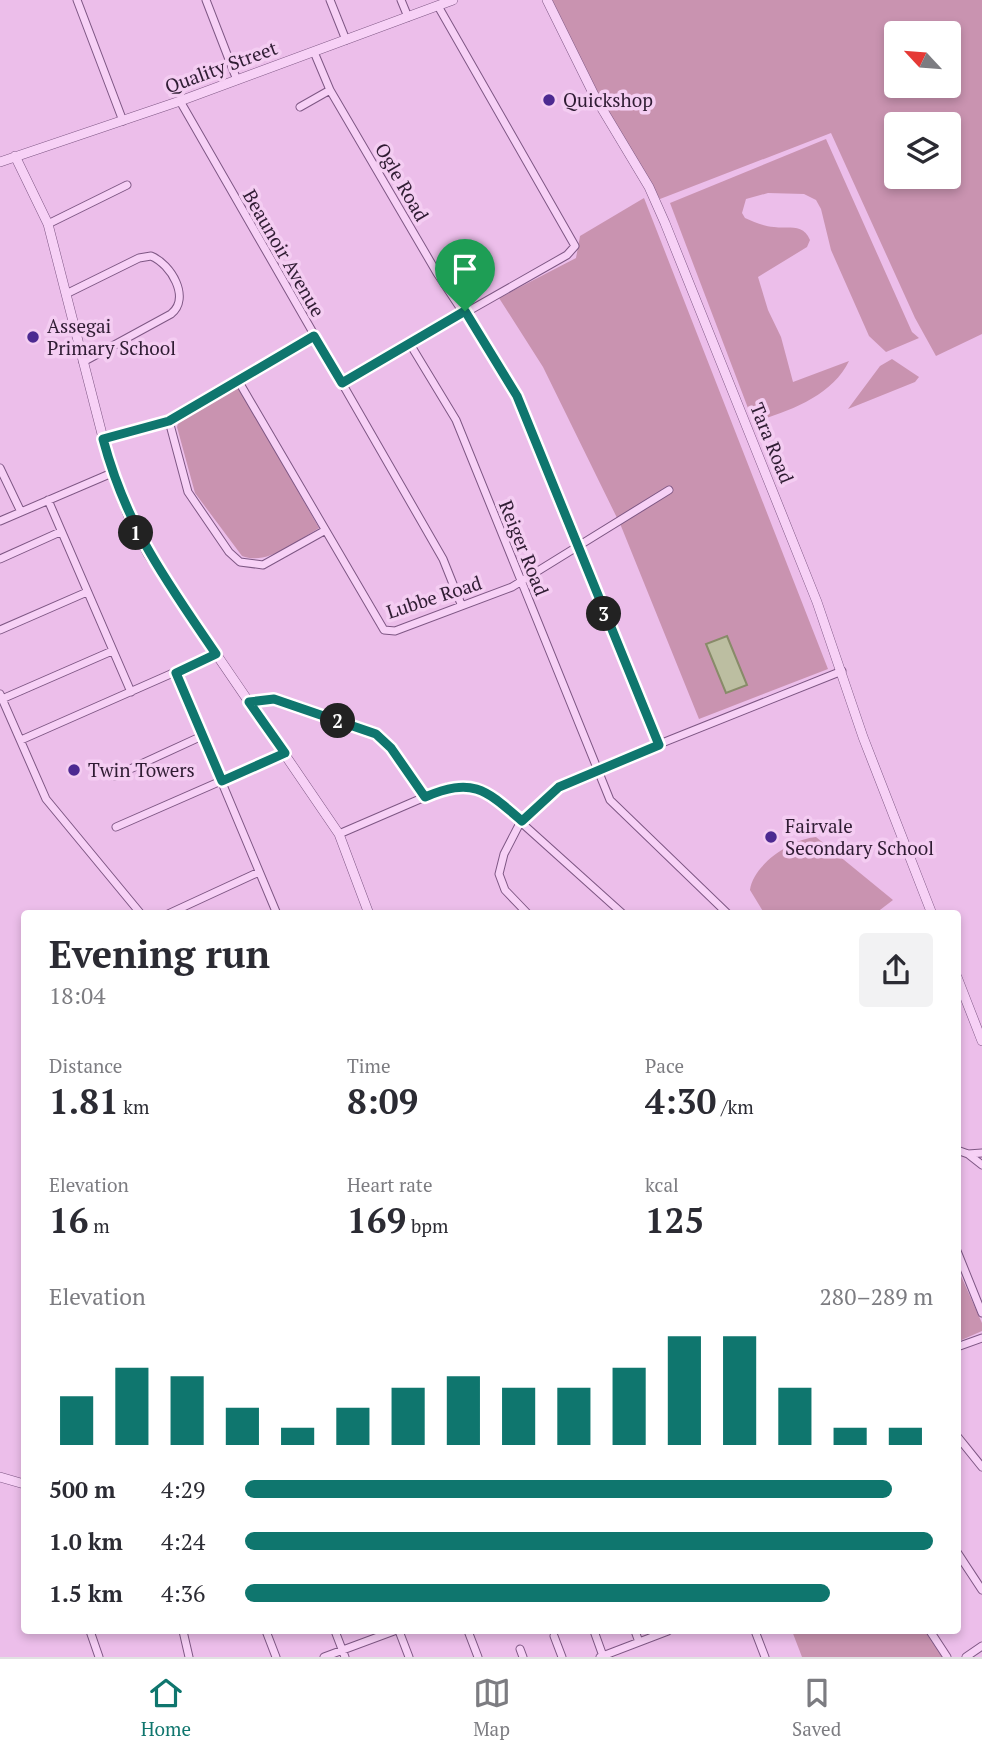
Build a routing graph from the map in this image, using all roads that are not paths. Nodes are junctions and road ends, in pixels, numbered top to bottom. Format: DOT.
graph roads {
  1 [pos="77,0"];
  2 [pos="206,0"];
  3 [pos="330,0"];
  4 [pos="401,0"];
  5 [pos="453,0"];
  6 [pos="547,0"];
  7 [pos="438,6"];
  8 [pos="408,17"];
  9 [pos="346,40"];
  10 [pos="314,52"];
  11 [pos="237,80"];
  12 [pos="330,90"];
  13 [pos="180,101"];
  14 [pos="300,107"];
  15 [pos="123,121"];
  16 [pos="15,156"];
  17 [pos="0,162"];
  18 [pos="127,184"];
  19 [pos="48,224"];
  20 [pos="66,294"];
  21 [pos="465,311"];
  22 [pos="314,336"];
  23 [pos="410,344"];
  24 [pos="83,362"];
  25 [pos="239,382"];
  26 [pos="342,383"];
  27 [pos="169,421"];
  28 [pos="103,439"];
  29 [pos="0,468"];
  30 [pos="112,472"];
  31 [pos="669,490"];
  32 [pos="48,500"];
  33 [pos="21,512"];
  34 [pos="0,521"];
  35 [pos="324,531"];
  36 [pos="60,532"];
  37 [pos="576,548"];
  38 [pos="0,559"];
  39 [pos="520,581"];
  40 [pos="87,592"];
  41 [pos="461,604"];
  42 [pos="0,630"];
  43 [pos="112,651"];
  44 [pos="216,654"];
  45 [pos="842,671"];
  46 [pos="176,673"];
  47 [pos="131,692"];
  48 [pos="1,697"];
  49 [pos="249,702"];
  50 [pos="202,736"];
  51 [pos="21,740"];
  52 [pos="659,745"];
  53 [pos="285,753"];
  54 [pos="597,769"];
  55 [pos="114,776"];
  56 [pos="222,781"];
  57 [pos="425,797"];
  58 [pos="522,821"];
  59 [pos="117,827"];
  60 [pos="339,834"];
  61 [pos="259,872"];
  62 [pos="138,910"];
  63 [pos="177,910"];
  64 [pos="275,910"];
  65 [pos="368,910"];
  66 [pos="524,910"];
  67 [pos="619,910"];
  68 [pos="724,910"];
  69 [pos="930,910"];
  70 [pos="961,986"];
  71 [pos="982,1041"];
  72 [pos="961,1151"];
  73 [pos="982,1153"];
  74 [pos="968,1154"];
  75 [pos="982,1165"];
  76 [pos="961,1261"];
  77 [pos="982,1313"];
  78 [pos="982,1338"];
  79 [pos="961,1346"];
  80 [pos="961,1441"];
  81 [pos="982,1467"];
  82 [pos="0,1477"];
  83 [pos="21,1484"];
  84 [pos="961,1558"];
  85 [pos="982,1590"];
  86 [pos="91,1634"];
  87 [pos="184,1634"];
  88 [pos="267,1634"];
  89 [pos="336,1634"];
  90 [pos="389,1634"];
  91 [pos="398,1634"];
  92 [pos="469,1634"];
  93 [pos="595,1634"];
  94 [pos="636,1634"];
  95 [pos="660,1634"];
  96 [pos="756,1634"];
  97 [pos="932,1634"];
  98 [pos="554,1636"];
  99 [pos="639,1642"];
  100 [pos="982,1646"];
  101 [pos="343,1654"];
  102 [pos="601,1656"];
  103 [pos="99,1657"];
  104 [pos="189,1657"];
  105 [pos="276,1657"];
  106 [pos="324,1657"];
  107 [pos="409,1657"];
  108 [pos="478,1657"];
  109 [pos="562,1657"];
  110 [pos="765,1657"];
  111 [pos="947,1657"];
  112 [pos="966,1657"];
  1 -- 15 [label="street"];
  2 -- 11 [label="street"];
  3 -- 9 [label="street"];
  4 -- 8 [label="street"];
  5 -- 7 [label="street, Quality Street"];
  6 -- 45 [label="street, Tara Road"];
  7 -- 8 [label="street, Quality Street"];
  7 -- 21 [label="street"];
  8 -- 9 [label="street, Quality Street"];
  9 -- 10 [label="street, Quality Street"];
  10 -- 11 [label="street, Quality Street"];
  10 -- 12 [label="street, Ogle Road"];
  11 -- 13 [label="street, Quality Street"];
  12 -- 14 [label="street"];
  12 -- 21 [label="street, Ogle Road"];
  13 -- 15 [label="street, Quality Street"];
  13 -- 22 [label="street, Beaunoir Avenue"];
  15 -- 16 [label="street, Quality Street"];
  16 -- 17 [label="street, Quality Street"];
  16 -- 19 [label="street"];
  18 -- 19 [label="street"];
  19 -- 20 [label="street"];
  20 -- 24 [label="street"];
  20 -- 24 [label="street"];
  21 -- 23 [label="street"];
  21 -- 37 [label="street, Ogle Road"];
  22 -- 25 [label="street"];
  22 -- 26 [label="street, Beaunoir Avenue"];
  23 -- 26 [label="street"];
  23 -- 39 [label="street, Reiger Road"];
  24 -- 28 [label="street"];
  25 -- 27 [label="street"];
  25 -- 35 [label="street, Lubbe Road"];
  26 -- 41 [label="street, Beaunoir Avenue"];
  27 -- 28 [label="street"];
  27 -- 35 [label="street"];
  28 -- 30 [label="street"];
  29 -- 33 [label="street"];
  30 -- 32 [label="street"];
  30 -- 44 [label="street"];
  31 -- 37 [label="street, Lubbe Road"];
  32 -- 33 [label="street"];
  32 -- 36 [label="street"];
  33 -- 34 [label="street"];
  35 -- 41 [label="street, Lubbe Road"];
  36 -- 38 [label="street"];
  36 -- 40 [label="street"];
  37 -- 39 [label="street, Lubbe Road"];
  37 -- 52 [label="street, Ogle Road"];
  39 -- 41 [label="street, Lubbe Road"];
  39 -- 54 [label="street, Reiger Road"];
  40 -- 42 [label="street"];
  40 -- 43 [label="street"];
  43 -- 47 [label="street"];
  43 -- 48 [label="street"];
  44 -- 46 [label="street"];
  44 -- 49 [label="street"];
  45 -- 52 [label="street"];
  45 -- 69 [label="street, Tara Road"];
  46 -- 47 [label="street"];
  46 -- 50 [label="street"];
  47 -- 51 [label="street"];
  48 -- 51 [label="street"];
  49 -- 53 [label="street"];
  49 -- 57 [label="street"];
  50 -- 55 [label="street"];
  50 -- 56 [label="street"];
  51 -- 62 [label="street"];
  52 -- 54 [label="street"];
  53 -- 56 [label="street"];
  53 -- 60 [label="street"];
  54 -- 58 [label="street"];
  54 -- 68 [label="street, Reiger Road"];
  56 -- 59 [label="street"];
  56 -- 61 [label="street"];
  57 -- 58 [label="street"];
  57 -- 60 [label="street"];
  58 -- 66 [label="street"];
  58 -- 67 [label="street"];
  60 -- 65 [label="street"];
  61 -- 63 [label="street"];
  61 -- 64 [label="street"];
  70 -- 71 [label="street"];
  72 -- 74 [label="street"];
  73 -- 74 [label="street"];
  74 -- 75 [label="street"];
  76 -- 77 [label="street"];
  78 -- 79 [label="street"];
  80 -- 81 [label="street"];
  82 -- 83 [label="street"];
  84 -- 85 [label="street"];
  86 -- 103 [label="street"];
  87 -- 104 [label="street"];
  88 -- 105 [label="street"];
  89 -- 101 [label="street"];
  90 -- 101 [label="street"];
  91 -- 107 [label="street"];
  92 -- 108 [label="street"];
  93 -- 102 [label="street"];
  94 -- 99 [label="street"];
  95 -- 99 [label="street"];
  96 -- 110 [label="street"];
  97 -- 111 [label="street"];
  98 -- 109 [label="street"];
  99 -- 102 [label="street"];
  100 -- 112 [label="street"];
  101 -- 106 [label="street"];
}
